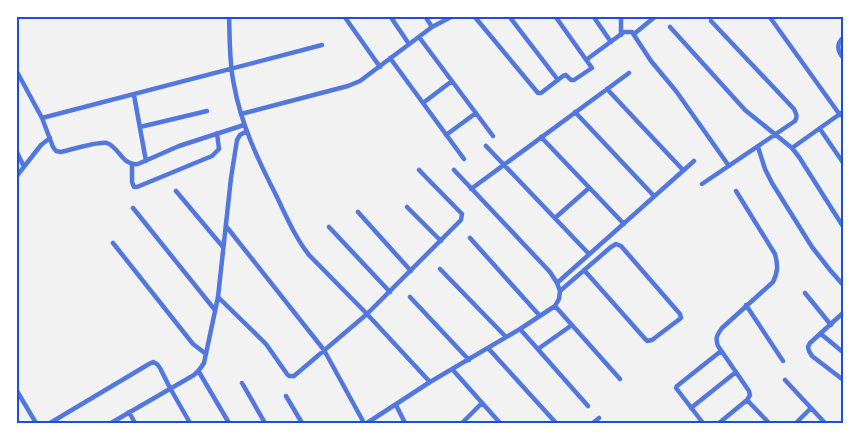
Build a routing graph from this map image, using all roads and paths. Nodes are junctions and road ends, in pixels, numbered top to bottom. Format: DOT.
graph roads {
  1 [pos="229,16"];
  2 [pos="344,16"];
  3 [pos="390,16"];
  4 [pos="424,16"];
  5 [pos="453,16"];
  6 [pos="474,16"];
  7 [pos="510,16"];
  8 [pos="555,16"];
  9 [pos="593,16"];
  10 [pos="621,16"];
  11 [pos="656,16"];
  12 [pos="768,16"];
  13 [pos="711,21"];
  14 [pos="432,27"];
  15 [pos="670,27"];
  16 [pos="621,34"];
  17 [pos="634,34"];
  18 [pos="419,37"];
  19 [pos="844,37"];
  20 [pos="610,42"];
  21 [pos="409,44"];
  22 [pos="322,46"];
  23 [pos="390,58"];
  24 [pos="586,60"];
  25 [pos="844,60"];
  26 [pos="380,67"];
  27 [pos="231,69"];
  28 [pos="16,70"];
  29 [pos="629,73"];
  30 [pos="21,78"];
  31 [pos="558,80"];
  32 [pos="452,81"];
  33 [pos="16,82"];
  34 [pos="606,89"];
  35 [pos="134,95"];
  36 [pos="423,103"];
  37 [pos="207,111"];
  38 [pos="575,112"];
  39 [pos="842,113"];
  40 [pos="241,114"];
  41 [pos="476,114"];
  42 [pos="42,118"];
  43 [pos="244,125"];
  44 [pos="140,127"];
  45 [pos="820,129"];
  46 [pos="247,131"];
  47 [pos="217,133"];
  48 [pos="446,135"];
  49 [pos="776,135"];
  50 [pos="494,136"];
  51 [pos="50,138"];
  52 [pos="540,138"];
  53 [pos="486,146"];
  54 [pos="758,147"];
  55 [pos="792,148"];
  56 [pos="16,150"];
  57 [pos="464,159"];
  58 [pos="146,161"];
  59 [pos="694,161"];
  60 [pos="504,164"];
  61 [pos="844,164"];
  62 [pos="132,165"];
  63 [pos="729,166"];
  64 [pos="24,167"];
  65 [pos="419,170"];
  66 [pos="454,170"];
  67 [pos="683,170"];
  68 [pos="16,177"];
  69 [pos="702,184"];
  70 [pos="589,188"];
  71 [pos="471,189"];
  72 [pos="176,191"];
  73 [pos="736,192"];
  74 [pos="654,196"];
  75 [pos="407,207"];
  76 [pos="133,208"];
  77 [pos="358,212"];
  78 [pos="555,218"];
  79 [pos="624,224"];
  80 [pos="226,226"];
  81 [pos="328,227"];
  82 [pos="844,228"];
  83 [pos="470,238"];
  84 [pos="441,241"];
  85 [pos="113,243"];
  86 [pos="224,248"];
  87 [pos="589,254"];
  88 [pos="440,269"];
  89 [pos="584,270"];
  90 [pos="411,271"];
  91 [pos="557,283"];
  92 [pos="844,286"];
  93 [pos="560,291"];
  94 [pos="390,292"];
  95 [pos="805,293"];
  96 [pos="218,296"];
  97 [pos="410,297"];
  98 [pos="746,305"];
  99 [pos="554,306"];
  100 [pos="215,310"];
  101 [pos="367,314"];
  102 [pos="843,314"];
  103 [pos="540,316"];
  104 [pos="572,325"];
  105 [pos="831,325"];
  106 [pos="520,329"];
  107 [pos="821,334"];
  108 [pos="506,337"];
  109 [pos="488,348"];
  110 [pos="538,349"];
  111 [pos="324,350"];
  112 [pos="721,351"];
  113 [pos="844,353"];
  114 [pos="206,354"];
  115 [pos="469,360"];
  116 [pos="783,361"];
  117 [pos="452,369"];
  118 [pos="199,372"];
  119 [pos="736,372"];
  120 [pos="620,379"];
  121 [pos="785,380"];
  122 [pos="844,380"];
  123 [pos="430,382"];
  124 [pos="242,383"];
  125 [pos="170,388"];
  126 [pos="17,391"];
  127 [pos="286,396"];
  128 [pos="746,400"];
  129 [pos="482,403"];
  130 [pos="396,405"];
  131 [pos="588,406"];
  132 [pos="691,408"];
  133 [pos="811,408"];
  134 [pos="129,412"];
  135 [pos="599,418"];
  136 [pos="36,423"];
  137 [pos="50,423"];
  138 [pos="111,423"];
  139 [pos="134,423"];
  140 [pos="190,423"];
  141 [pos="229,423"];
  142 [pos="266,423"];
  143 [pos="302,423"];
  144 [pos="365,423"];
  145 [pos="405,423"];
  146 [pos="462,423"];
  147 [pos="500,423"];
  148 [pos="556,423"];
  149 [pos="593,423"];
  150 [pos="704,423"];
  151 [pos="719,423"];
  152 [pos="769,423"];
  153 [pos="796,423"];
  154 [pos="825,423"];
  1 -- 27 [label="street"];
  2 -- 26 [label="street"];
  3 -- 21 [label="street"];
  4 -- 14 [label="street"];
  5 -- 14 [label="street"];
  6 -- 31 [label="street"];
  7 -- 31 [label="street"];
  8 -- 24 [label="street"];
  9 -- 20 [label="street"];
  10 -- 16 [label="street"];
  11 -- 17 [label="street"];
  12 -- 39 [label="street"];
  13 -- 49 [label="street"];
  14 -- 18 [label="street"];
  15 -- 49 [label="street"];
  16 -- 17 [label="street"];
  16 -- 20 [label="street"];
  17 -- 63 [label="street"];
  18 -- 21 [label="street"];
  18 -- 32 [label="street"];
  19 -- 25 [label="street"];
  20 -- 24 [label="street"];
  21 -- 23 [label="street"];
  22 -- 27 [label="street"];
  23 -- 26 [label="street"];
  23 -- 36 [label="street"];
  24 -- 31 [label="street"];
  26 -- 40 [label="street"];
  27 -- 35 [label="street"];
  27 -- 40 [label="street"];
  28 -- 30 [label="street"];
  29 -- 34 [label="street"];
  30 -- 33 [label="street"];
  30 -- 42 [label="street"];
  32 -- 36 [label="street"];
  32 -- 41 [label="street"];
  34 -- 38 [label="street"];
  34 -- 67 [label="street"];
  35 -- 42 [label="street"];
  35 -- 44 [label="street"];
  36 -- 48 [label="street"];
  37 -- 44 [label="street"];
  38 -- 52 [label="street"];
  38 -- 74 [label="street"];
  39 -- 45 [label="street"];
  40 -- 43 [label="street"];
  41 -- 48 [label="street"];
  41 -- 50 [label="street"];
  42 -- 51 [label="street"];
  43 -- 46 [label="street"];
  43 -- 47 [label="street"];
  44 -- 58 [label="street"];
  45 -- 55 [label="street"];
  45 -- 61 [label="street"];
  46 -- 80 [label="street"];
  46 -- 101 [label="street"];
  47 -- 58 [label="street"];
  47 -- 62 [label="street"];
  48 -- 57 [label="street"];
  49 -- 54 [label="street"];
  49 -- 55 [label="street"];
  51 -- 62 [label="street"];
  51 -- 64 [label="street"];
  52 -- 60 [label="street"];
  52 -- 70 [label="street"];
  53 -- 60 [label="street"];
  54 -- 63 [label="street"];
  54 -- 92 [label="street"];
  55 -- 82 [label="street"];
  56 -- 64 [label="street"];
  58 -- 62 [label="street"];
  59 -- 67 [label="street"];
  60 -- 71 [label="street"];
  60 -- 78 [label="street"];
  63 -- 69 [label="street"];
  64 -- 68 [label="street"];
  65 -- 84 [label="street"];
  66 -- 71 [label="street"];
  67 -- 74 [label="street"];
  70 -- 78 [label="street"];
  70 -- 79 [label="street"];
  71 -- 91 [label="street"];
  72 -- 86 [label="street"];
  73 -- 98 [label="street"];
  74 -- 79 [label="street"];
  75 -- 84 [label="street"];
  76 -- 100 [label="street"];
  77 -- 90 [label="street"];
  78 -- 87 [label="street"];
  79 -- 87 [label="street"];
  80 -- 86 [label="street"];
  80 -- 111 [label="street"];
  81 -- 94 [label="street"];
  83 -- 103 [label="street"];
  84 -- 90 [label="street"];
  85 -- 114 [label="street"];
  86 -- 96 [label="street"];
  87 -- 91 [label="street"];
  88 -- 108 [label="street"];
  89 -- 89 [label="street"];
  89 -- 93 [label="street"];
  90 -- 94 [label="street"];
  91 -- 93 [label="street"];
  93 -- 99 [label="street"];
  94 -- 101 [label="street"];
  95 -- 105 [label="street"];
  96 -- 100 [label="street"];
  96 -- 111 [label="street"];
  97 -- 115 [label="street"];
  98 -- 112 [label="street"];
  98 -- 116 [label="street"];
  99 -- 103 [label="street"];
  99 -- 104 [label="street"];
  100 -- 114 [label="street"];
  101 -- 111 [label="street"];
  101 -- 123 [label="street"];
  102 -- 105 [label="street"];
  103 -- 106 [label="street"];
  104 -- 110 [label="street"];
  104 -- 120 [label="street"];
  105 -- 107 [label="street"];
  106 -- 108 [label="street"];
  106 -- 110 [label="street"];
  107 -- 113 [label="street"];
  107 -- 122 [label="street"];
  108 -- 109 [label="street"];
  109 -- 115 [label="street"];
  109 -- 148 [label="street"];
  110 -- 131 [label="street"];
  111 -- 144 [label="street"];
  112 -- 119 [label="street"];
  112 -- 132 [label="street"];
  114 -- 118 [label="street"];
  115 -- 117 [label="street"];
  117 -- 123 [label="street"];
  117 -- 129 [label="street"];
  118 -- 125 [label="street"];
  118 -- 141 [label="street"];
  119 -- 128 [label="street"];
  119 -- 132 [label="street"];
  121 -- 133 [label="street"];
  123 -- 130 [label="street"];
  124 -- 142 [label="street"];
  125 -- 134 [label="street"];
  125 -- 137 [label="street"];
  125 -- 140 [label="street"];
  126 -- 136 [label="street"];
  127 -- 143 [label="street"];
  128 -- 151 [label="street"];
  128 -- 152 [label="street"];
  129 -- 146 [label="street"];
  129 -- 147 [label="street"];
  130 -- 144 [label="street"];
  130 -- 145 [label="street"];
  132 -- 150 [label="street"];
  133 -- 153 [label="street"];
  133 -- 154 [label="street"];
  134 -- 138 [label="street"];
  134 -- 139 [label="street"];
  135 -- 149 [label="street"];
}
